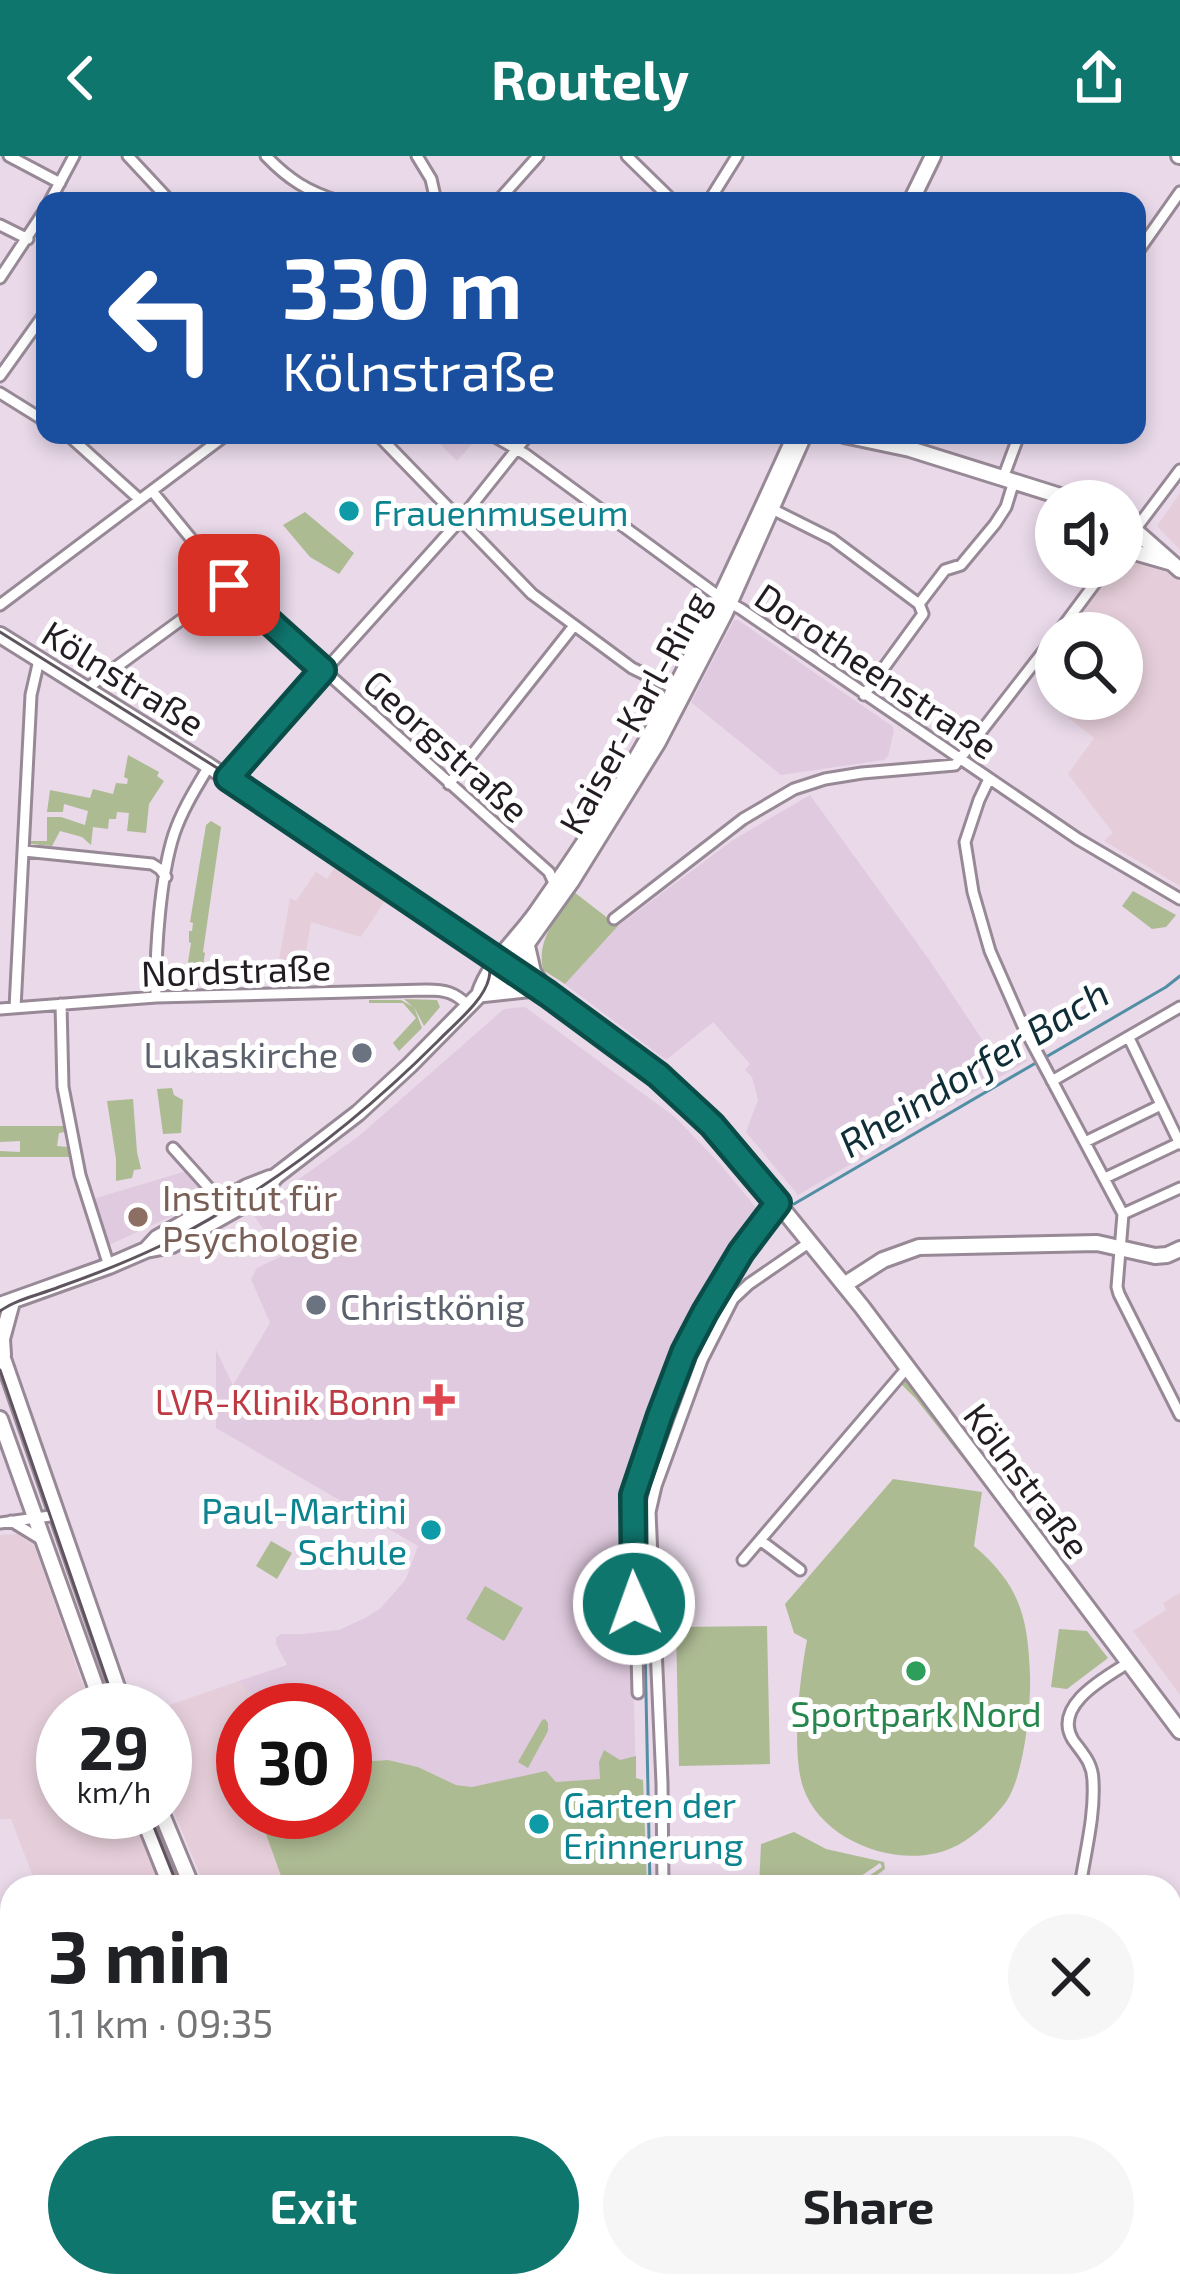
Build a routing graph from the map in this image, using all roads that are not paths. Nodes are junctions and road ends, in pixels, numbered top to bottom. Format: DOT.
graph roads {
  1 [pos="9,156"];
  2 [pos="74,156"];
  3 [pos="128,156"];
  4 [pos="266,156"];
  5 [pos="417,156"];
  6 [pos="519,156"];
  7 [pos="538,156"];
  8 [pos="627,156"];
  9 [pos="737,156"];
  10 [pos="933,156"];
  11 [pos="526,170"];
  12 [pos="60,182"];
  13 [pos="55,192"];
  14 [pos="162,192"];
  15 [pos="314,192"];
  16 [pos="434,192"];
  17 [pos="506,192"];
  18 [pos="664,192"];
  19 [pos="715,192"];
  20 [pos="915,192"];
  21 [pos="1180,192"];
  22 [pos="0,225"];
  23 [pos="36,229"];
  24 [pos="28,238"];
  25 [pos="1146,240"];
  26 [pos="0,278"];
  27 [pos="36,326"];
  28 [pos="0,376"];
  29 [pos="0,393"];
  30 [pos="36,415"];
  31 [pos="78,444"];
  32 [pos="214,444"];
  33 [pos="387,444"];
  34 [pos="507,444"];
  35 [pos="521,444"];
  36 [pos="793,444"];
  37 [pos="797,444"];
  38 [pos="889,444"];
  39 [pos="1017,444"];
  40 [pos="517,450"];
  41 [pos="1180,470"];
  42 [pos="1008,479"];
  43 [pos="1035,488"];
  44 [pos="152,491"];
  45 [pos="139,500"];
  46 [pos="772,509"];
  47 [pos="460,519"];
  48 [pos="1143,521"];
  49 [pos="1143,537"];
  50 [pos="1143,554"];
  51 [pos="1175,566"];
  52 [pos="229,585"];
  53 [pos="725,601"];
  54 [pos="920,604"];
  55 [pos="0,605"];
  56 [pos="573,627"];
  57 [pos="0,635"];
  58 [pos="39,660"];
  59 [pos="1035,663"];
  60 [pos="323,670"];
  61 [pos="86,689"];
  62 [pos="674,689"];
  63 [pos="865,695"];
  64 [pos="961,760"];
  65 [pos="209,766"];
  66 [pos="228,778"];
  67 [pos="989,779"];
  68 [pos="449,784"];
  69 [pos="24,851"];
  70 [pos="166,878"];
  71 [pos="555,885"];
  72 [pos="1180,899"];
  73 [pos="614,919"];
  74 [pos="523,940"];
  75 [pos="478,947"];
  76 [pos="505,966"];
  77 [pos="543,991"];
  78 [pos="156,997"];
  79 [pos="474,1001"];
  80 [pos="61,1004"];
  81 [pos="15,1007"];
  82 [pos="1180,1007"];
  83 [pos="0,1009"];
  84 [pos="1129,1038"];
  85 [pos="1052,1081"];
  86 [pos="1162,1105"];
  87 [pos="1085,1142"];
  88 [pos="1180,1144"];
  89 [pos="173,1148"];
  90 [pos="276,1176"];
  91 [pos="1105,1178"];
  92 [pos="1180,1188"];
  93 [pos="226,1199"];
  94 [pos="778,1203"];
  95 [pos="1123,1214"];
  96 [pos="810,1242"];
  97 [pos="1121,1247"];
  98 [pos="1180,1249"];
  99 [pos="146,1250"];
  100 [pos="828,1264"];
  101 [pos="875,1264"];
  102 [pos="109,1266"];
  103 [pos="844,1285"];
  104 [pos="6,1304"];
  105 [pos="863,1309"];
  106 [pos="2,1354"];
  107 [pos="907,1368"];
  108 [pos="1180,1414"];
  109 [pos="0,1419"];
  110 [pos="46,1512"];
  111 [pos="5,1522"];
  112 [pos="43,1540"];
  113 [pos="760,1540"];
  114 [pos="743,1560"];
  115 [pos="800,1570"];
  116 [pos="1128,1663"];
  117 [pos="94,1683"];
  118 [pos="116,1683"];
  119 [pos="638,1693"];
  120 [pos="1180,1731"];
  121 [pos="151,1839"];
  122 [pos="172,1839"];
  123 [pos="165,1875"];
  124 [pos="187,1875"];
  125 [pos="663,1875"];
  126 [pos="1082,1875"];
  127 [pos="0,1945"];
  128 [pos="0,1963"];
  1 -- 12 [label="street"];
  2 -- 12 [label="street"];
  3 -- 14 [label="street"];
  4 -- 15 [label="street"];
  5 -- 16 [label="street"];
  6 -- 11 [label="street"];
  7 -- 11 [label="street"];
  8 -- 18 [label="street"];
  9 -- 19 [label="street"];
  10 -- 20 [label="main road"];
  11 -- 17 [label="street"];
  12 -- 13 [label="street"];
  21 -- 25 [label="street"];
  22 -- 24 [label="street"];
  23 -- 24 [label="street"];
  24 -- 26 [label="street"];
  27 -- 28 [label="street"];
  29 -- 30 [label="street"];
  31 -- 45 [label="street"];
  32 -- 44 [label="street"];
  33 -- 47 [label="street"];
  34 -- 40 [label="street, Dorotheenstraße"];
  35 -- 40 [label="street"];
  36 -- 53 [label="main road, Kaiser-Karl-Ring"];
  37 -- 46 [label="main road, Kaiser-Karl-Ring"];
  38 -- 42 [label="main road"];
  39 -- 42 [label="street"];
  40 -- 47 [label="street"];
  40 -- 53 [label="street, Dorotheenstraße"];
  41 -- 48 [label="street"];
  42 -- 43 [label="main road"];
  42 -- 54 [label="street"];
  44 -- 45 [label="street"];
  44 -- 52 [label="street, Georgstraße"];
  45 -- 55 [label="street"];
  46 -- 53 [label="main road, Kaiser-Karl-Ring"];
  46 -- 54 [label="street"];
  47 -- 56 [label="street"];
  47 -- 60 [label="street"];
  49 -- 51 [label="main road"];
  50 -- 51 [label="main road"];
  52 -- 60 [label="street, Georgstraße"];
  52 -- 61 [label="street"];
  53 -- 62 [label="main road, Kaiser-Karl-Ring"];
  53 -- 63 [label="street, Dorotheenstraße"];
  53 -- 74 [label="main road, Kaiser-Karl-Ring"];
  54 -- 63 [label="street"];
  56 -- 62 [label="street"];
  56 -- 68 [label="street"];
  57 -- 58 [label="main road, Kölnstraße"];
  58 -- 61 [label="main road, Kölnstraße"];
  58 -- 69 [label="street"];
  59 -- 64 [label="street"];
  60 -- 66 [label="street"];
  60 -- 68 [label="street, Georgstraße"];
  61 -- 65 [label="main road, Kölnstraße"];
  62 -- 71 [label="main road, Kaiser-Karl-Ring"];
  63 -- 64 [label="street, Dorotheenstraße"];
  64 -- 67 [label="street, Dorotheenstraße"];
  64 -- 73 [label="street"];
  65 -- 66 [label="main road, Kölnstraße"];
  65 -- 70 [label="street"];
  66 -- 75 [label="main road, Kölnstraße"];
  67 -- 72 [label="street, Dorotheenstraße"];
  67 -- 85 [label="street"];
  68 -- 71 [label="street, Georgstraße"];
  69 -- 70 [label="street"];
  69 -- 81 [label="street"];
  70 -- 78 [label="street"];
  71 -- 74 [label="main road, Kaiser-Karl-Ring"];
  74 -- 75 [label="main road"];
  74 -- 76 [label="main road, Kaiser-Karl-Ring"];
  74 -- 77 [label="main road"];
  75 -- 76 [label="main road, Kölnstraße"];
  76 -- 77 [label="main road, Kölnstraße"];
  76 -- 79 [label="main road, Kaiser-Karl-Ring"];
  77 -- 79 [label="main road"];
  77 -- 94 [label="main road, Kölnstraße"];
  78 -- 79 [label="street, Nordstraße"];
  78 -- 80 [label="street, Nordstraße"];
  79 -- 90 [label="main road, Kaiser-Karl-Ring"];
  80 -- 81 [label="street, Nordstraße"];
  80 -- 102 [label="street"];
  81 -- 83 [label="street, Nordstraße"];
  82 -- 84 [label="street"];
  84 -- 85 [label="street"];
  84 -- 86 [label="street"];
  85 -- 87 [label="street"];
  86 -- 87 [label="street"];
  86 -- 88 [label="street"];
  87 -- 91 [label="street"];
  88 -- 91 [label="street"];
  89 -- 93 [label="street"];
  90 -- 93 [label="main road, Kaiser-Karl-Ring"];
  90 -- 99 [label="main road, Kaiser-Karl-Ring"];
  91 -- 95 [label="street"];
  92 -- 95 [label="street"];
  93 -- 99 [label="main road, Kaiser-Karl-Ring"];
  94 -- 96 [label="main road, Kölnstraße"];
  94 -- 119 [label="street"];
  95 -- 97 [label="street"];
  96 -- 100 [label="main road, Kölnstraße"];
  96 -- 125 [label="street"];
  97 -- 98 [label="main road"];
  97 -- 101 [label="main road"];
  97 -- 108 [label="street"];
  99 -- 102 [label="main road, Kaiser-Karl-Ring"];
  100 -- 101 [label="main road"];
  100 -- 103 [label="main road, Kölnstraße"];
  101 -- 103 [label="main road"];
  101 -- 105 [label="main road"];
  102 -- 104 [label="main road, Kaiser-Karl-Ring"];
  103 -- 105 [label="main road, Kölnstraße"];
  104 -- 106 [label="main road"];
  105 -- 107 [label="main road, Kölnstraße"];
  106 -- 110 [label="main road"];
  107 -- 113 [label="street"];
  107 -- 116 [label="main road, Kölnstraße"];
  109 -- 110 [label="main road"];
  110 -- 111 [label="street"];
  110 -- 112 [label="main road"];
  110 -- 118 [label="main road"];
  111 -- 112 [label="street"];
  112 -- 117 [label="main road"];
  113 -- 114 [label="street"];
  113 -- 115 [label="street"];
  116 -- 120 [label="main road, Kölnstraße"];
  116 -- 126 [label="street"];
  121 -- 123 [label="main road"];
  122 -- 124 [label="main road"];
  127 -- 128 [label="street"];
}
